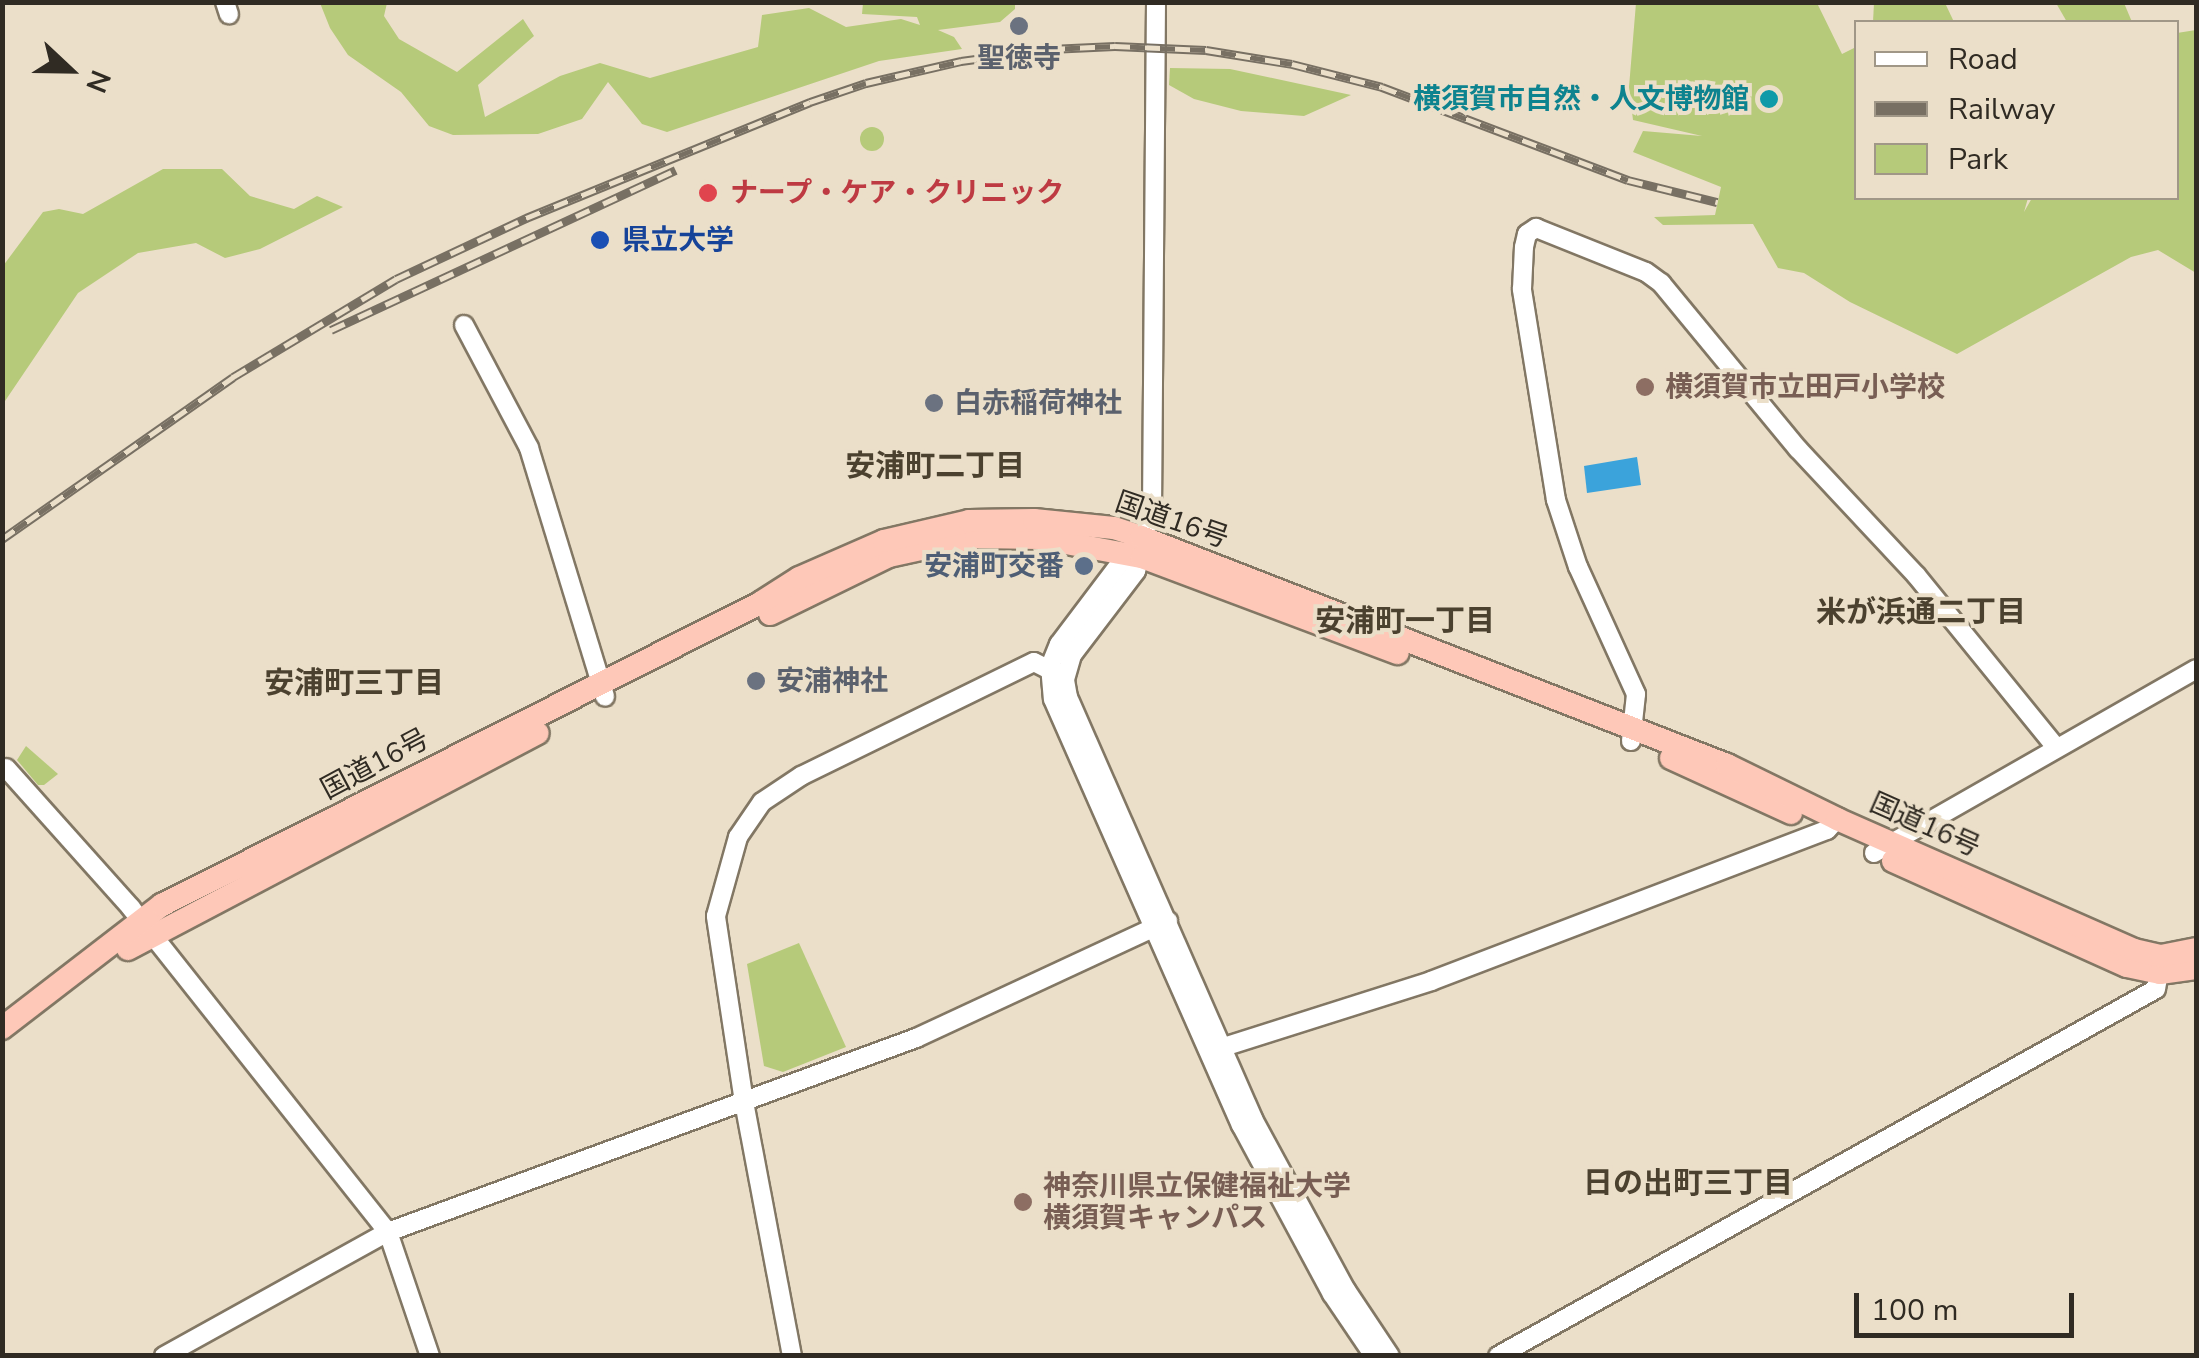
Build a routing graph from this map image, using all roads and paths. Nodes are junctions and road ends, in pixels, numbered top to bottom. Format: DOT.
graph roads {
  1 [pos="1156,2"];
  2 [pos="464,325"];
  3 [pos="1136,549"];
  4 [pos="1090,632"];
  5 [pos="1050,666"];
  6 [pos="2196,670"];
  7 [pos="1065,680"];
  8 [pos="603,690"];
  9 [pos="1632,734"];
  10 [pos="2055,746"];
  11 [pos="6,768"];
  12 [pos="1832,825"];
  13 [pos="1881,848"];
  14 [pos="1162,924"];
  15 [pos="146,927"];
  16 [pos="2196,949"];
  17 [pos="2161,964"];
  18 [pos="2196,968"];
  19 [pos="2,1028"];
  20 [pos="2,1046"];
  21 [pos="1215,1050"];
  22 [pos="744,1102"];
  23 [pos="388,1232"];
  24 [pos="164,1356"];
  25 [pos="430,1356"];
  26 [pos="792,1356"];
  27 [pos="1374,1356"];
  28 [pos="1390,1356"];
  29 [pos="1498,1356"];
  1 -- 3 [label="street"];
  2 -- 8 [label="street"];
  3 -- 4 [label="street"];
  3 -- 5 [label="street"];
  3 -- 8 [label="highway, 国道16号"];
  3 -- 9 [label="highway, 国道16号"];
  4 -- 5 [label="street"];
  4 -- 7 [label="street"];
  5 -- 7 [label="street"];
  5 -- 14 [label="street"];
  5 -- 22 [label="street"];
  6 -- 10 [label="street"];
  7 -- 14 [label="street"];
  8 -- 15 [label="highway, 国道16号"];
  9 -- 10 [label="street"];
  9 -- 12 [label="highway, 国道16号"];
  10 -- 13 [label="street"];
  11 -- 15 [label="street"];
  12 -- 13 [label="highway, 国道16号"];
  12 -- 21 [label="street"];
  13 -- 17 [label="highway, 国道16号"];
  14 -- 21 [label="street"];
  14 -- 22 [label="street"];
  15 -- 19 [label="highway, 国道16号"];
  15 -- 20 [label="highway, 国道16号"];
  15 -- 23 [label="street"];
  16 -- 17 [label="highway, 国道16号"];
  17 -- 18 [label="highway, 国道16号"];
  17 -- 29 [label="street"];
  21 -- 27 [label="street"];
  21 -- 28 [label="street"];
  22 -- 23 [label="street"];
  22 -- 26 [label="street"];
  23 -- 24 [label="street"];
  23 -- 25 [label="street"];
}
